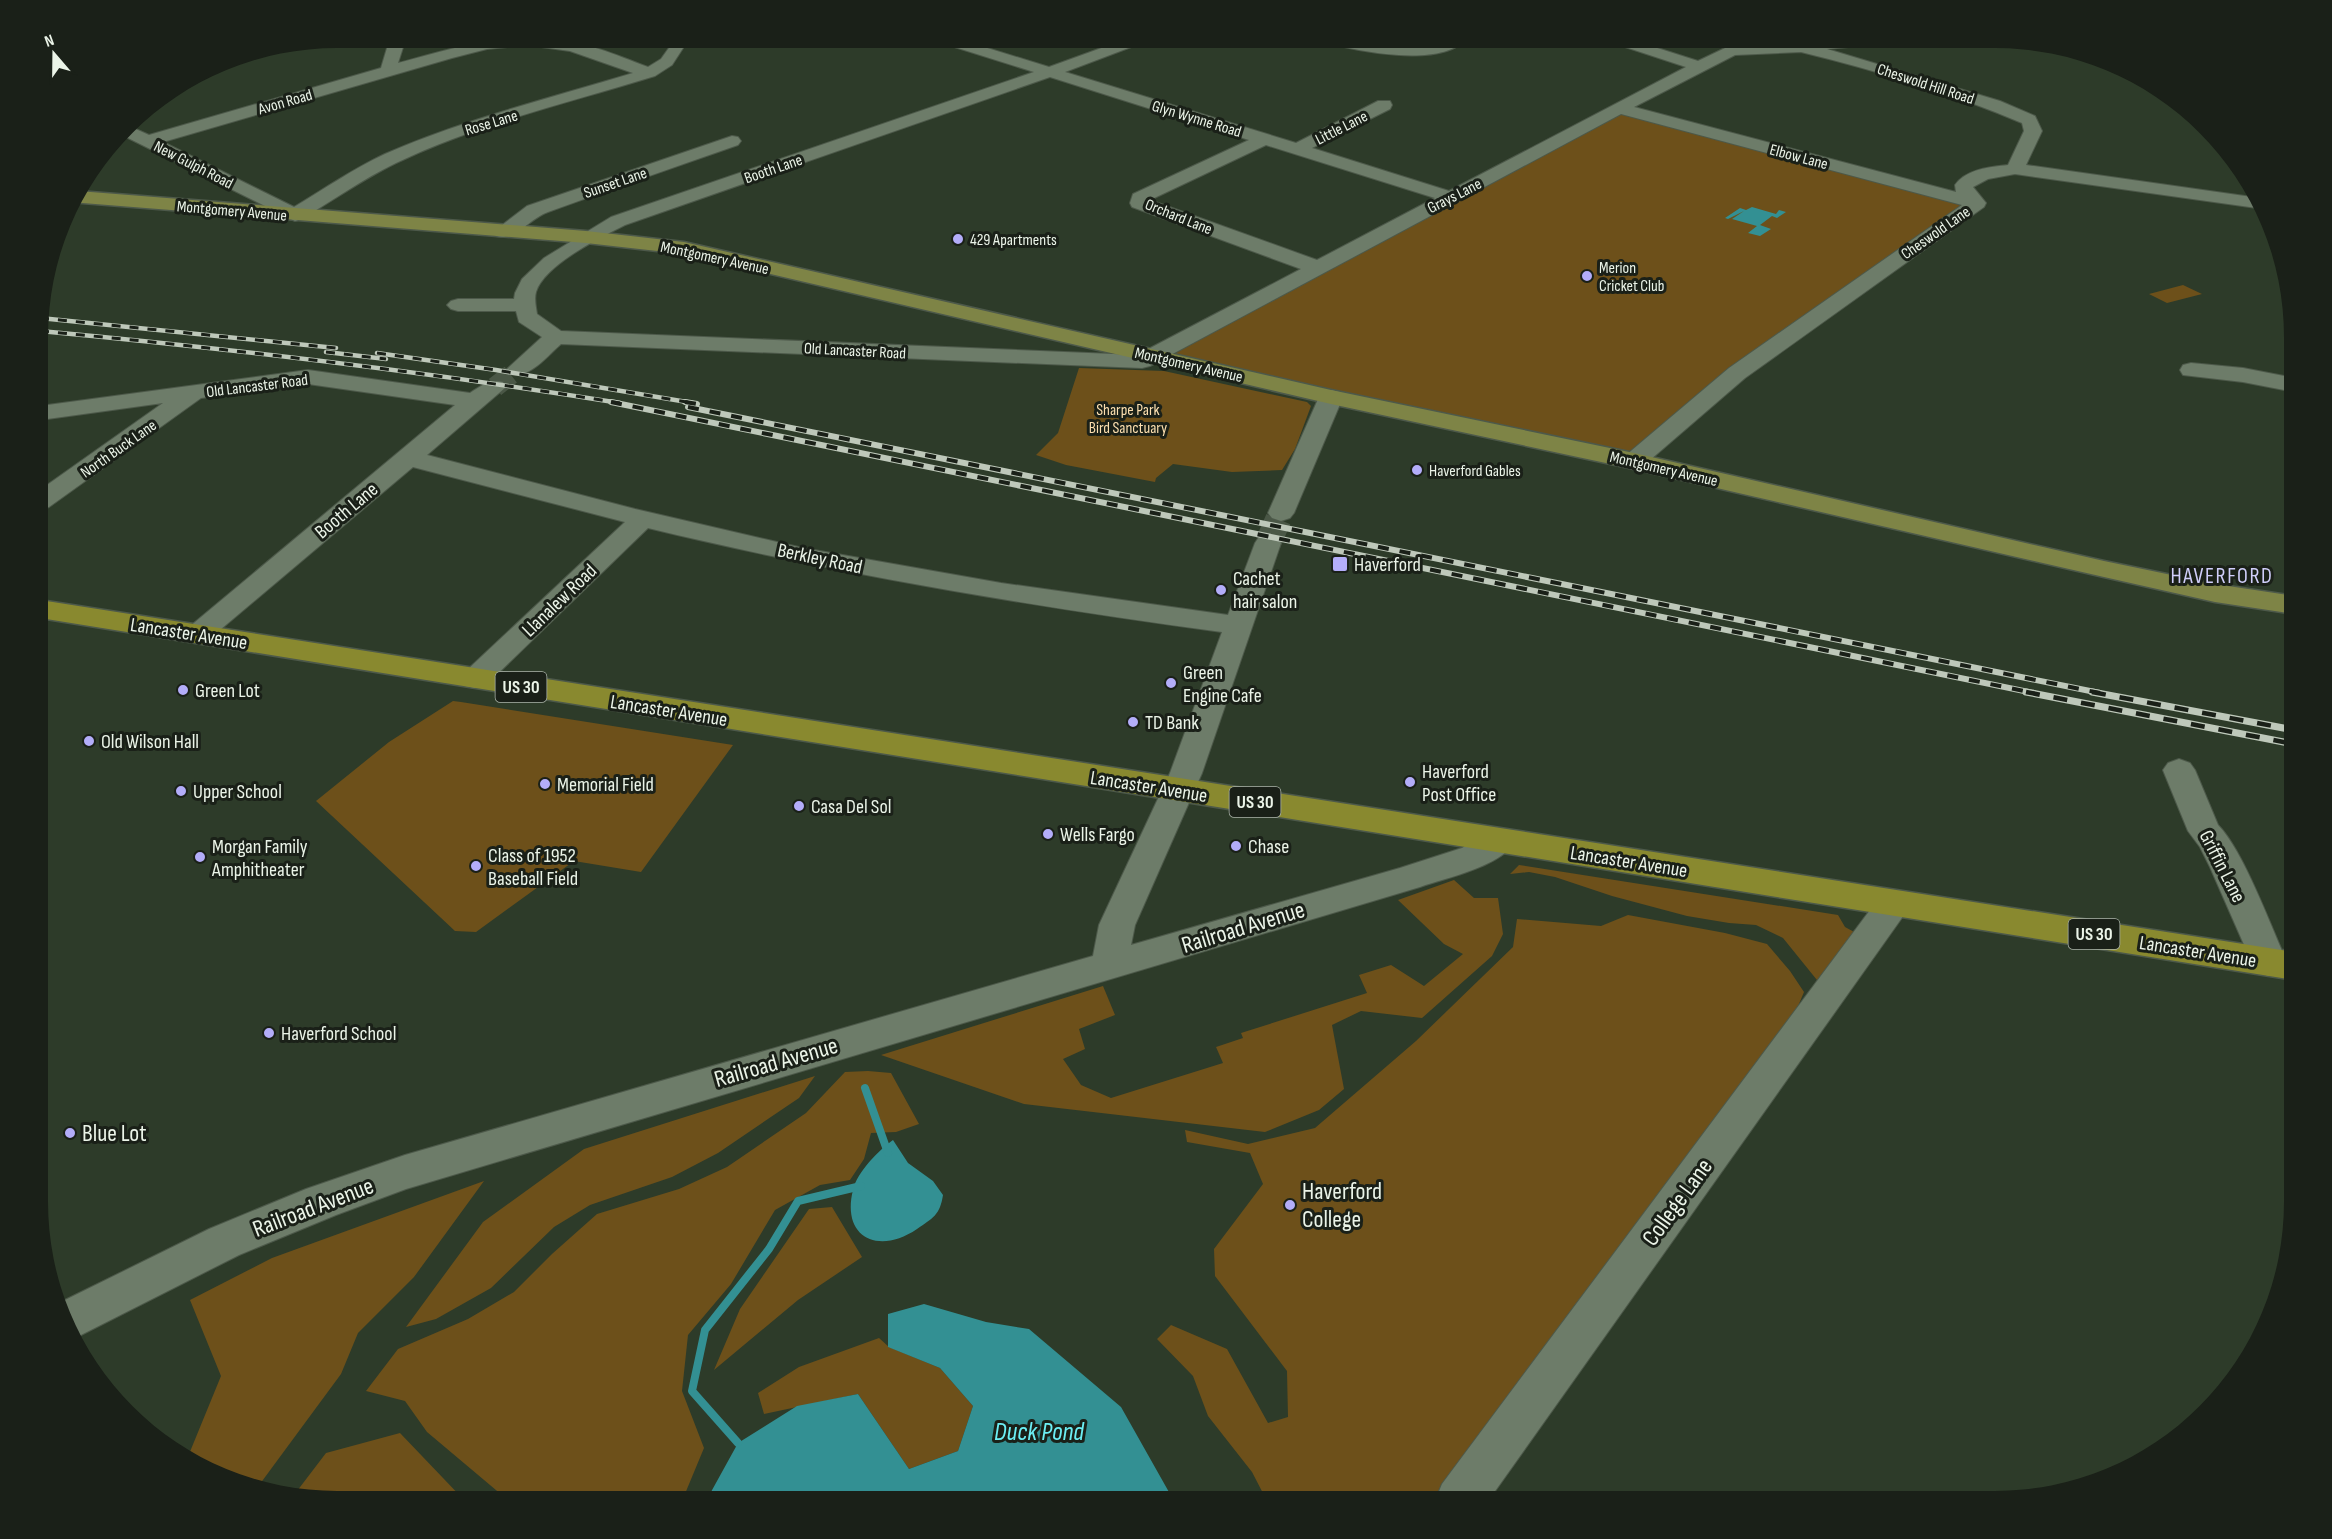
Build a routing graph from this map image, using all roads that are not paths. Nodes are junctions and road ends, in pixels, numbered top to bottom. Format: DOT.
graph roads {
  1 [pos="395,48"];
  2 [pos="478,48"];
  3 [pos="579,48"];
  4 [pos="675,48"];
  5 [pos="973,48"];
  6 [pos="1114,48"];
  7 [pos="1376,48"];
  8 [pos="1423,48"];
  9 [pos="1643,48"];
  10 [pos="1737,48"];
  11 [pos="1778,48"];
  12 [pos="1805,48"];
  13 [pos="1733,50"];
  14 [pos="1699,66"];
  15 [pos="388,71"];
  16 [pos="1048,71"];
  17 [pos="649,73"];
  18 [pos="1384,105"];
  19 [pos="1621,109"];
  20 [pos="133,133"];
  21 [pos="1265,139"];
  22 [pos="147,141"];
  23 [pos="732,141"];
  24 [pos="1298,149"];
  25 [pos="2015,168"];
  26 [pos="1450,197"];
  27 [pos="84,198"];
  28 [pos="2251,202"];
  29 [pos="1977,203"];
  30 [pos="295,215"];
  31 [pos="503,232"];
  32 [pos="586,237"];
  33 [pos="1316,267"];
  34 [pos="458,305"];
  35 [pos="526,305"];
  36 [pos="556,338"];
  37 [pos="1154,356"];
  38 [pos="518,369"];
  39 [pos="2191,370"];
  40 [pos="2284,383"];
  41 [pos="495,387"];
  42 [pos="195,392"];
  43 [pos="1331,397"];
  44 [pos="474,401"];
  45 [pos="48,412"];
  46 [pos="409,458"];
  47 [pos="1634,461"];
  48 [pos="48,496"];
  49 [pos="1281,513"];
  50 [pos="642,520"];
  51 [pos="1268,543"];
  52 [pos="2284,603"];
  53 [pos="48,610"];
  54 [pos="1237,625"];
  55 [pos="198,634"];
  56 [pos="475,679"];
  57 [pos="2179,770"];
  58 [pos="1178,790"];
  59 [pos="1499,841"];
  60 [pos="1894,903"];
  61 [pos="2281,964"];
  62 [pos="1109,967"];
  63 [pos="72,1318"];
  64 [pos="1466,1491"];
  1 -- 15 [label="street"];
  2 -- 15 [label="street, Avon Road"];
  3 -- 17 [label="street, Avon Road"];
  4 -- 17 [label="street, Rose Lane"];
  5 -- 16 [label="street, Glyn Wynne Road"];
  6 -- 16 [label="street, Booth Lane"];
  7 -- 8 [label="street"];
  9 -- 14 [label="street"];
  10 -- 13 [label="street, Grays Lane"];
  11 -- 13 [label="street, Cheswold Hill Road"];
  12 -- 25 [label="street, Cheswold Hill Road"];
  13 -- 14 [label="street, Grays Lane"];
  14 -- 19 [label="street, Grays Lane"];
  15 -- 22 [label="street, Avon Road"];
  16 -- 21 [label="street, Glyn Wynne Road"];
  16 -- 32 [label="street, Booth Lane"];
  17 -- 30 [label="street, Rose Lane"];
  18 -- 24 [label="street, Little Lane"];
  19 -- 26 [label="street, Grays Lane"];
  19 -- 29 [label="street, Elbow Lane"];
  20 -- 22 [label="street, New Gulph Road"];
  21 -- 24 [label="street, Glyn Wynne Road"];
  21 -- 33 [label="street, Orchard Lane"];
  22 -- 30 [label="street, New Gulph Road"];
  23 -- 31 [label="street, Sunset Lane"];
  24 -- 26 [label="street, Glyn Wynne Road"];
  25 -- 28 [label="street, Cheswold Lane"];
  25 -- 29 [label="street, Cheswold Lane"];
  26 -- 33 [label="street, Grays Lane"];
  27 -- 30 [label="main road, Montgomery Avenue"];
  29 -- 47 [label="street, Cheswold Lane"];
  30 -- 31 [label="main road, Montgomery Avenue"];
  31 -- 32 [label="main road, Montgomery Avenue"];
  32 -- 35 [label="street, Booth Lane"];
  32 -- 37 [label="main road, Montgomery Avenue"];
  33 -- 37 [label="street, Grays Lane"];
  34 -- 35 [label="street"];
  35 -- 36 [label="street"];
  36 -- 37 [label="street, Old Lancaster Road"];
  36 -- 38 [label="street"];
  37 -- 43 [label="main road, Montgomery Avenue"];
  39 -- 40 [label="street"];
  41 -- 44 [label="street, Booth Lane"];
  42 -- 44 [label="street, Old Lancaster Road"];
  42 -- 45 [label="street, Old Lancaster Road"];
  42 -- 48 [label="street, North Buck Lane"];
  43 -- 47 [label="main road, Montgomery Avenue"];
  43 -- 49 [label="street"];
  44 -- 46 [label="street, Booth Lane"];
  46 -- 50 [label="street, Berkley Road"];
  46 -- 55 [label="street, Booth Lane"];
  47 -- 52 [label="main road, Montgomery Avenue"];
  50 -- 54 [label="street, Berkley Road"];
  50 -- 56 [label="street, Llanalew Road"];
  51 -- 54 [label="street"];
  53 -- 55 [label="highway, Lancaster Avenue / US 30"];
  54 -- 58 [label="street"];
  55 -- 56 [label="highway, Lancaster Avenue / US 30"];
  56 -- 58 [label="highway, Lancaster Avenue / US 30"];
  57 -- 61 [label="street, Griffin Lane"];
  58 -- 59 [label="highway, Lancaster Avenue / US 30"];
  58 -- 62 [label="street"];
  59 -- 60 [label="highway, Lancaster Avenue / US 30"];
  59 -- 62 [label="street, Railroad Avenue"];
  60 -- 61 [label="highway, Lancaster Avenue / US 30"];
  60 -- 64 [label="street, College Lane"];
  62 -- 63 [label="street, Railroad Avenue"];
}
